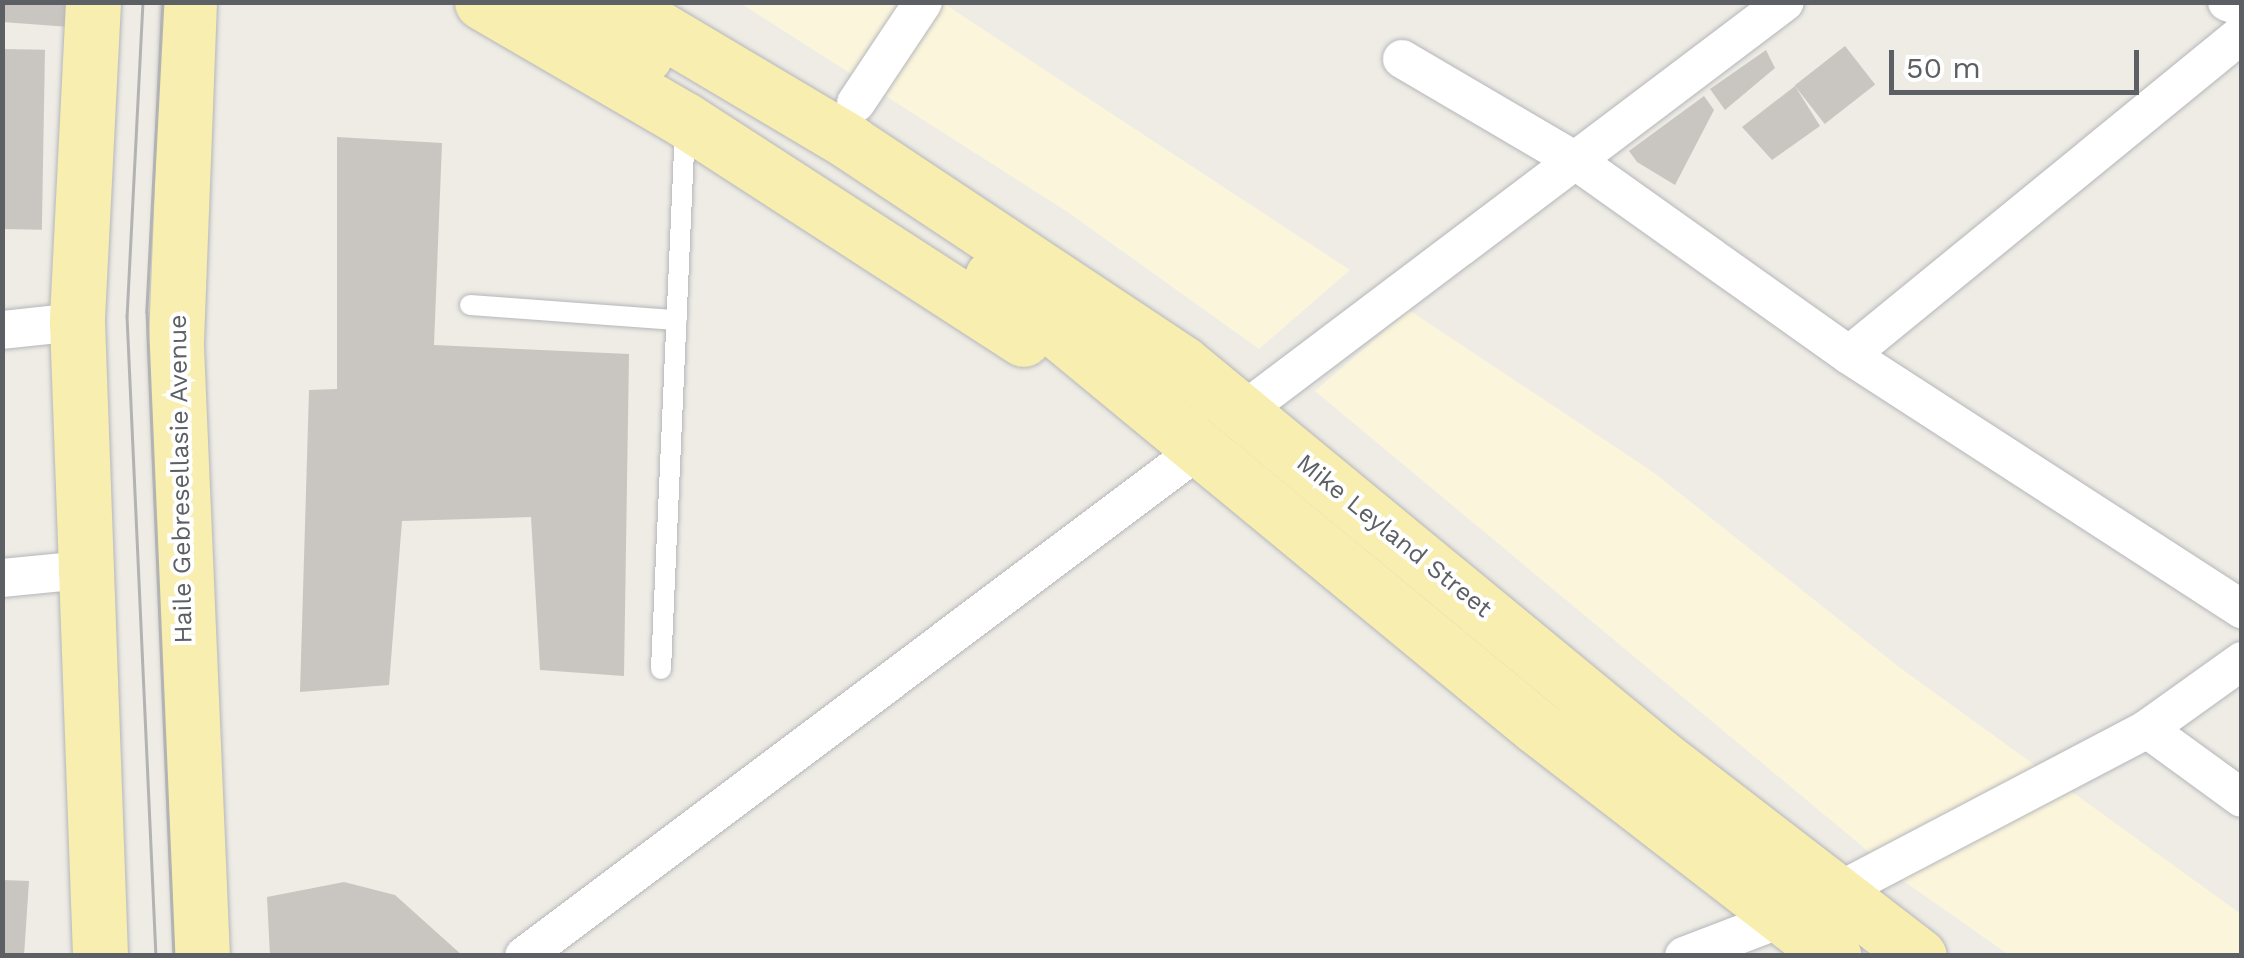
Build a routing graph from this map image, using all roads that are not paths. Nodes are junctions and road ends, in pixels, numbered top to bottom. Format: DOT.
graph roads {
  1 [pos="93,2"];
  2 [pos="482,2"];
  3 [pos="552,2"];
  4 [pos="614,2"];
  5 [pos="682,2"];
  6 [pos="923,2"];
  7 [pos="1785,2"];
  8 [pos="2227,2"];
  9 [pos="2242,7"];
  10 [pos="196,13"];
  11 [pos="2242,34"];
  12 [pos="1402,59"];
  13 [pos="685,120"];
  14 [pos="853,123"];
  15 [pos="1576,161"];
  16 [pos="470,305"];
  17 [pos="676,320"];
  18 [pos="77,322"];
  19 [pos="2,330"];
  20 [pos="1849,355"];
  21 [pos="1242,412"];
  22 [pos="1160,413"];
  23 [pos="1201,448"];
  24 [pos="84,570"];
  25 [pos="2,578"];
  26 [pos="2242,609"];
  27 [pos="2242,661"];
  28 [pos="661,668"];
  29 [pos="2146,729"];
  30 [pos="1642,777"];
  31 [pos="2242,798"];
  32 [pos="1837,892"];
  33 [pos="1783,918"];
  34 [pos="100,956"];
  35 [pos="202,956"];
  36 [pos="524,956"];
  37 [pos="1684,956"];
  38 [pos="1834,956"];
  39 [pos="1919,956"];
  1 -- 18 [label="main road"];
  2 -- 13 [label="main road"];
  3 -- 22 [label="main road, Mike Leyland Street"];
  4 -- 14 [label="main road"];
  5 -- 14 [label="main road"];
  6 -- 14 [label="street"];
  7 -- 15 [label="street"];
  8 -- 9 [label="street"];
  10 -- 35 [label="main road, Haile Gebresellasie Avenue"];
  11 -- 20 [label="street"];
  12 -- 15 [label="street"];
  13 -- 17 [label="lane"];
  13 -- 22 [label="main road"];
  14 -- 21 [label="main road, Mike Leyland Street"];
  15 -- 20 [label="street"];
  15 -- 21 [label="street"];
  16 -- 17 [label="lane"];
  17 -- 28 [label="lane"];
  18 -- 19 [label="street"];
  18 -- 24 [label="main road"];
  20 -- 26 [label="street"];
  21 -- 30 [label="main road, Mike Leyland Street"];
  22 -- 23 [label="main road, Mike Leyland Street"];
  23 -- 30 [label="main road, Mike Leyland Street"];
  23 -- 36 [label="street"];
  24 -- 25 [label="street"];
  24 -- 34 [label="main road"];
  27 -- 29 [label="street"];
  29 -- 31 [label="street"];
  29 -- 32 [label="street"];
  30 -- 32 [label="main road, Mike Leyland Street"];
  30 -- 33 [label="main road, Mike Leyland Street"];
  32 -- 39 [label="main road, Mike Leyland Street"];
  33 -- 37 [label="street"];
  33 -- 38 [label="main road, Mike Leyland Street"];
}
